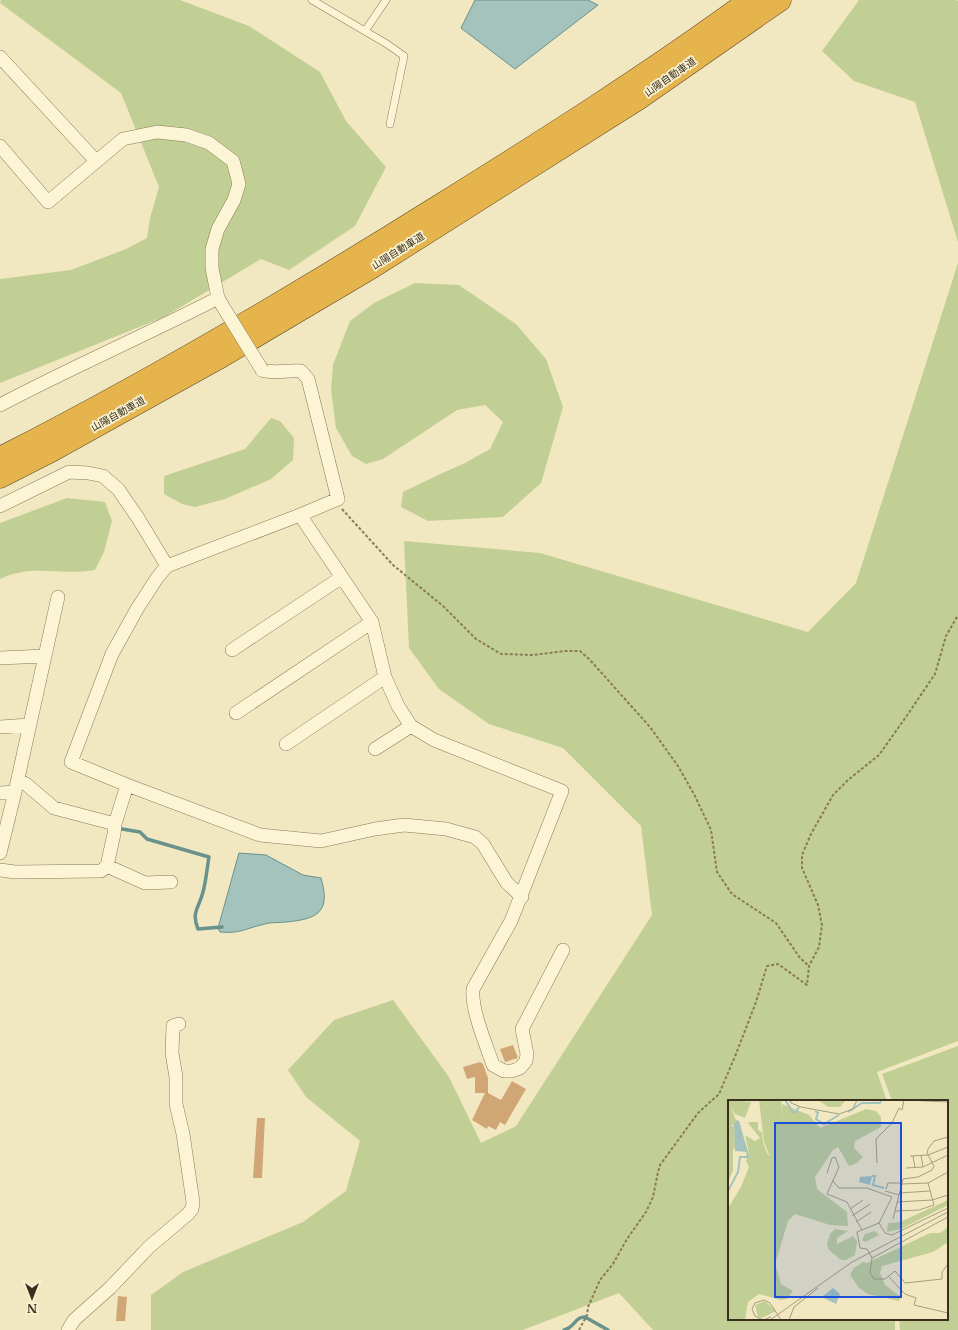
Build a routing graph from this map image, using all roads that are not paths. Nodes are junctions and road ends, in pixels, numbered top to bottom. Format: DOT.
graph roads {
  1 [pos="312,0"];
  2 [pos="386,0"];
  3 [pos="725,0"];
  4 [pos="750,0"];
  5 [pos="780,0"];
  6 [pos="366,31"];
  7 [pos="0,57"];
  8 [pos="390,124"];
  9 [pos="565,127"];
  10 [pos="0,146"];
  11 [pos="96,161"];
  12 [pos="220,302"];
  13 [pos="0,404"];
  14 [pos="0,458"];
  15 [pos="0,477"];
  16 [pos="0,506"];
  17 [pos="300,515"];
  18 [pos="167,566"];
  19 [pos="342,577"];
  20 [pos="58,597"];
  21 [pos="372,622"];
  22 [pos="232,650"];
  23 [pos="45,656"];
  24 [pos="0,658"];
  25 [pos="385,677"];
  26 [pos="236,713"];
  27 [pos="29,725"];
  28 [pos="411,726"];
  29 [pos="0,727"];
  30 [pos="286,744"];
  31 [pos="375,749"];
  32 [pos="127,785"];
  33 [pos="16,786"];
  34 [pos="0,793"];
  35 [pos="115,824"];
  36 [pos="0,853"];
  37 [pos="107,866"];
  38 [pos="0,870"];
  39 [pos="171,882"];
  40 [pos="522,897"];
  41 [pos="563,950"];
  42 [pos="179,1024"];
  43 [pos="68,1330"];
  1 -- 6 [label="lane"];
  2 -- 6 [label="lane"];
  3 -- 9 [label="highway"];
  4 -- 9 [label="highway, 山陽自動車道"];
  5 -- 15 [label="highway, 山陽自動車道"];
  6 -- 8 [label="lane"];
  7 -- 11 [label="street"];
  9 -- 14 [label="highway, 山陽自動車道"];
  10 -- 11 [label="street"];
  11 -- 12 [label="street"];
  12 -- 13 [label="street"];
  12 -- 17 [label="street, bridge"];
  16 -- 18 [label="street"];
  17 -- 18 [label="street"];
  17 -- 19 [label="street"];
  18 -- 32 [label="street"];
  19 -- 21 [label="street"];
  19 -- 22 [label="street"];
  20 -- 23 [label="street"];
  21 -- 25 [label="street"];
  21 -- 26 [label="street"];
  23 -- 24 [label="street"];
  23 -- 27 [label="street"];
  25 -- 28 [label="street"];
  25 -- 30 [label="street"];
  27 -- 29 [label="street"];
  27 -- 33 [label="street"];
  28 -- 31 [label="street"];
  28 -- 40 [label="street"];
  32 -- 35 [label="street"];
  32 -- 40 [label="street"];
  33 -- 34 [label="street"];
  33 -- 35 [label="street"];
  33 -- 36 [label="street"];
  35 -- 37 [label="street"];
  37 -- 38 [label="street"];
  37 -- 39 [label="street"];
  40 -- 41 [label="street"];
  42 -- 43 [label="street"];
}
